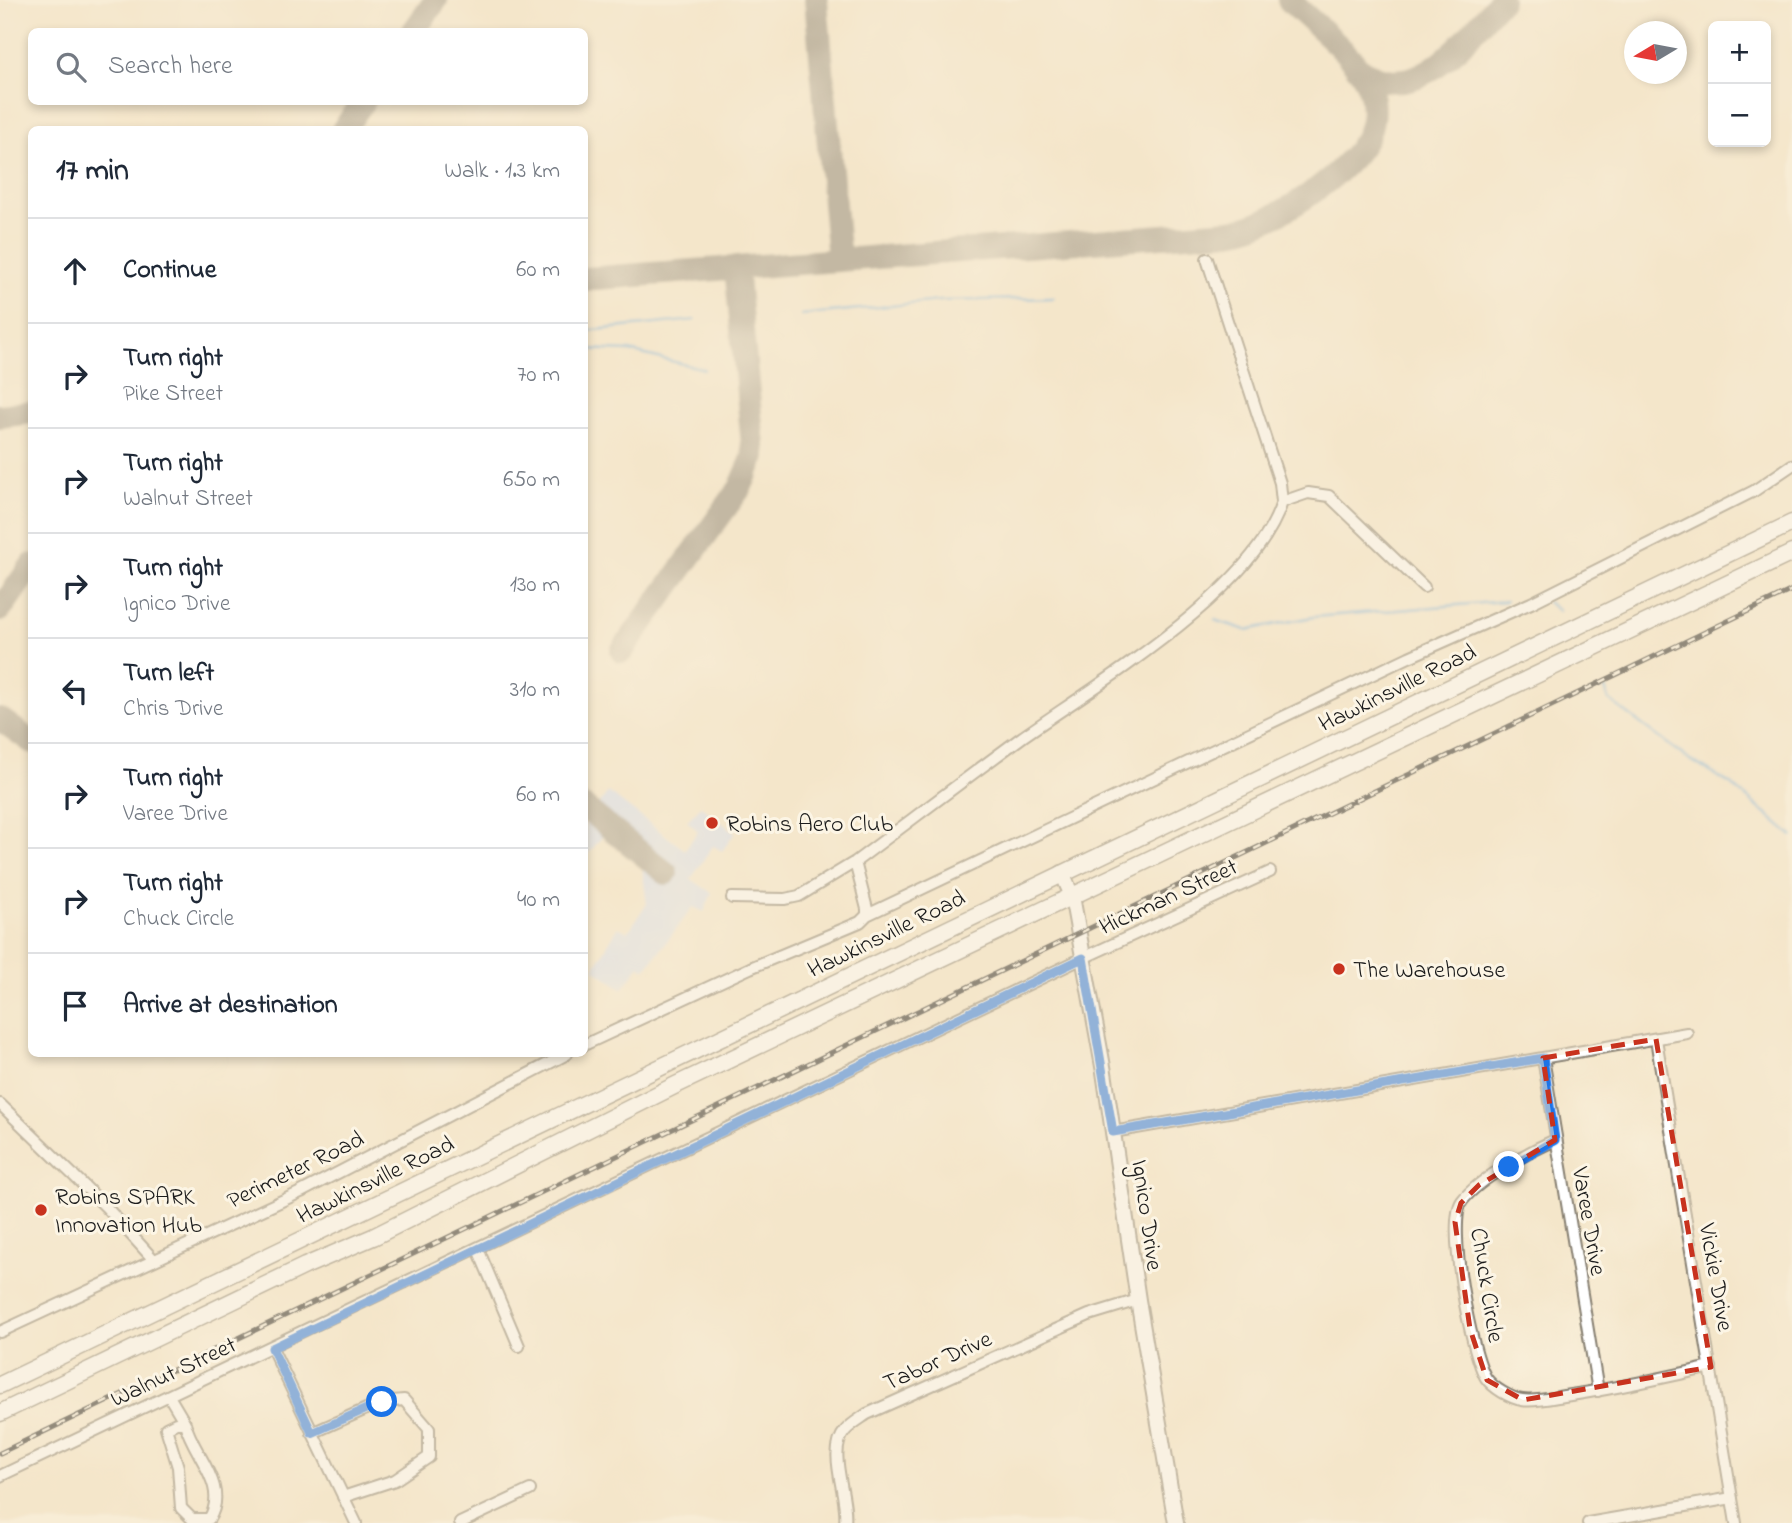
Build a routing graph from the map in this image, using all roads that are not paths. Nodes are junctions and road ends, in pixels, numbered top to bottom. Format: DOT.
graph roads {
  1 [pos="1207,259"];
  2 [pos="1792,465"];
  3 [pos="1282,502"];
  4 [pos="1792,513"];
  5 [pos="1786,526"];
  6 [pos="1792,553"];
  7 [pos="1424,587"];
  8 [pos="855,862"];
  9 [pos="1270,872"];
  10 [pos="1062,873"];
  11 [pos="1072,896"];
  12 [pos="732,898"];
  13 [pos="867,915"];
  14 [pos="1083,958"];
  15 [pos="1687,1032"];
  16 [pos="1656,1039"];
  17 [pos="588,1043"];
  18 [pos="561,1057"];
  19 [pos="1543,1058"];
  20 [pos="0,1104"];
  21 [pos="1113,1132"];
  22 [pos="1555,1140"];
  23 [pos="478,1249"];
  24 [pos="154,1260"];
  25 [pos="1138,1300"];
  26 [pos="0,1332"];
  27 [pos="519,1346"];
  28 [pos="272,1348"];
  29 [pos="1711,1367"];
  30 [pos="0,1385"];
  31 [pos="1598,1391"];
  32 [pos="169,1396"];
  33 [pos="0,1413"];
  34 [pos="185,1423"];
  35 [pos="312,1433"];
  36 [pos="0,1476"];
  37 [pos="530,1490"];
  38 [pos="343,1497"];
  39 [pos="1732,1499"];
  40 [pos="356,1523"];
  41 [pos="460,1523"];
  42 [pos="845,1523"];
  43 [pos="1176,1523"];
  44 [pos="1588,1523"];
  45 [pos="1736,1523"];
  1 -- 3 [label="street"];
  2 -- 13 [label="street"];
  3 -- 7 [label="street"];
  3 -- 8 [label="street"];
  4 -- 5 [label="main road"];
  5 -- 10 [label="main road, Hawkinsville Road"];
  6 -- 11 [label="main road, Hawkinsville Road"];
  8 -- 12 [label="street"];
  8 -- 13 [label="street"];
  9 -- 14 [label="street, Hickman Street"];
  10 -- 11 [label="street, Ignico Drive"];
  10 -- 30 [label="main road, Hawkinsville Road"];
  11 -- 14 [label="street, Ignico Drive"];
  11 -- 33 [label="main road, Hawkinsville Road"];
  13 -- 17 [label="street"];
  14 -- 21 [label="street, Ignico Drive"];
  14 -- 23 [label="street, Walnut Street"];
  15 -- 16 [label="street"];
  16 -- 19 [label="street"];
  16 -- 29 [label="street, Vickie Drive"];
  18 -- 24 [label="street, Perimeter Road"];
  19 -- 21 [label="street"];
  19 -- 22 [label="street, Varee Drive"];
  20 -- 24 [label="street"];
  21 -- 25 [label="street, Ignico Drive"];
  22 -- 31 [label="street, Varee Drive"];
  22 -- 31 [label="street, Chuck Circle"];
  23 -- 27 [label="street"];
  23 -- 28 [label="street, Walnut Street"];
  24 -- 26 [label="street, Perimeter Road"];
  25 -- 42 [label="street, Tabor Drive"];
  25 -- 43 [label="street, Ignico Drive"];
  28 -- 32 [label="street, Walnut Street"];
  28 -- 35 [label="street"];
  29 -- 31 [label="street, Chuck Circle"];
  29 -- 39 [label="street, Vickie Drive"];
  32 -- 34 [label="street"];
  32 -- 36 [label="street, Walnut Street"];
  34 -- 34 [label="street"];
  35 -- 38 [label="street"];
  35 -- 38 [label="street"];
  37 -- 41 [label="street"];
  38 -- 40 [label="street"];
  39 -- 44 [label="street"];
  39 -- 45 [label="street, Vickie Drive"];
}
